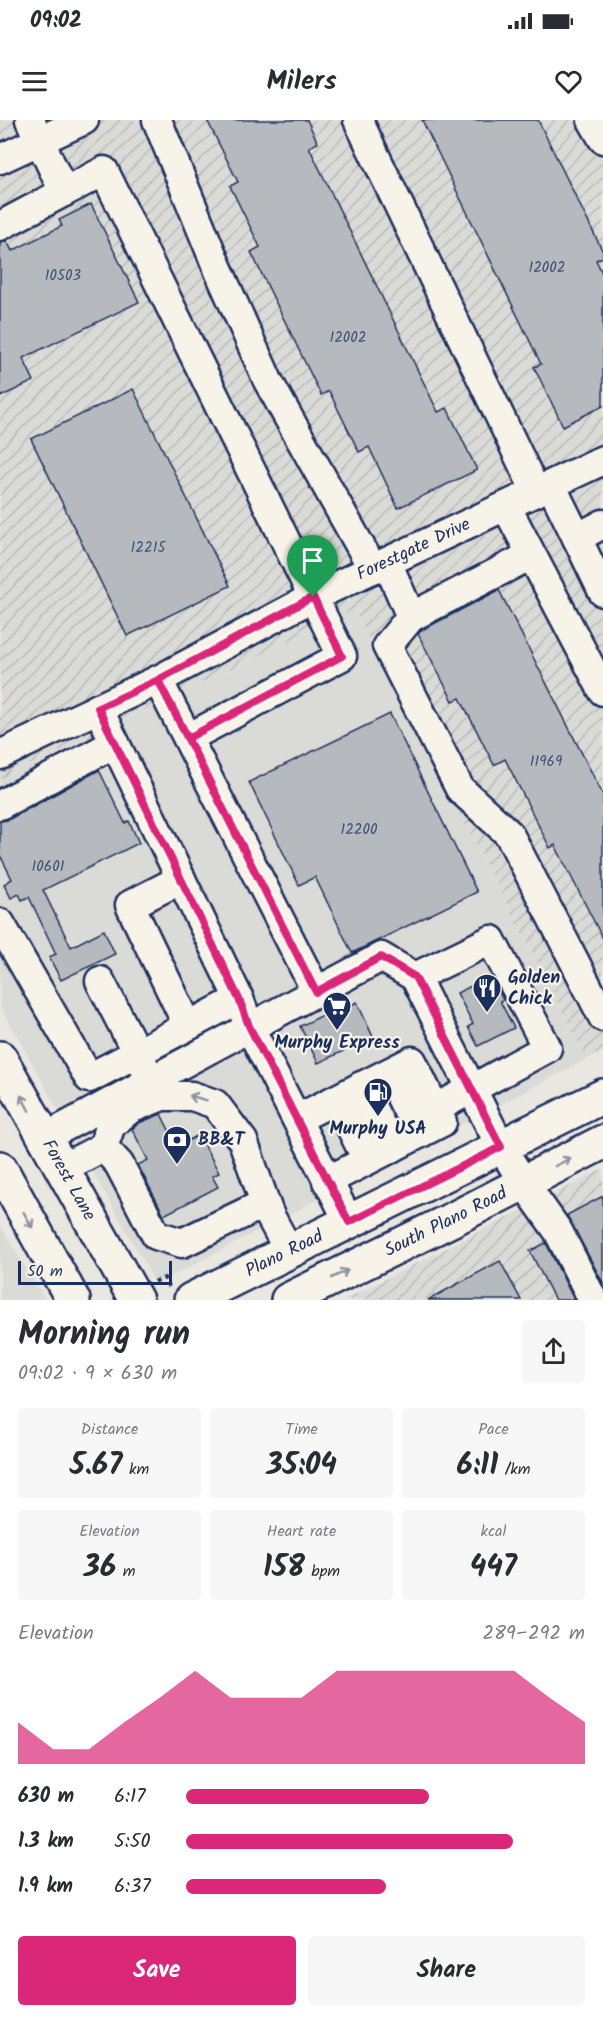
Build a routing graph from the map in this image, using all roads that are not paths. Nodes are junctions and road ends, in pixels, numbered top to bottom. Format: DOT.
graph roads {
  1 [pos="84,120"];
  2 [pos="158,120"];
  3 [pos="358,120"];
  4 [pos="592,120"];
  5 [pos="35,131"];
  6 [pos="603,140"];
  7 [pos="0,159"];
  8 [pos="63,192"];
  9 [pos="0,226"];
  10 [pos="603,460"];
  11 [pos="543,488"];
  12 [pos="506,506"];
  13 [pos="603,524"];
  14 [pos="577,538"];
  15 [pos="531,555"];
  16 [pos="380,566"];
  17 [pos="603,592"];
  18 [pos="313,597"];
  19 [pos="411,617"];
  20 [pos="158,680"];
  21 [pos="603,691"];
  22 [pos="98,708"];
  23 [pos="188,738"];
  24 [pos="115,743"];
  25 [pos="0,755"];
  26 [pos="0,805"];
  27 [pos="181,879"];
  28 [pos="0,922"];
  29 [pos="8,956"];
  30 [pos="415,977"];
  31 [pos="100,981"];
  32 [pos="316,992"];
  33 [pos="239,999"];
  34 [pos="603,1017"];
  35 [pos="188,1026"];
  36 [pos="249,1026"];
  37 [pos="137,1053"];
  38 [pos="0,1058"];
  39 [pos="389,1073"];
  40 [pos="151,1079"];
  41 [pos="473,1088"];
  42 [pos="349,1093"];
  43 [pos="603,1095"];
  44 [pos="435,1108"];
  45 [pos="297,1119"];
  46 [pos="419,1134"];
  47 [pos="44,1138"];
  48 [pos="603,1142"];
  49 [pos="103,1147"];
  50 [pos="501,1147"];
  51 [pos="379,1154"];
  52 [pos="0,1168"];
  53 [pos="61,1169"];
  54 [pos="327,1180"];
  55 [pos="524,1183"];
  56 [pos="269,1214"];
  57 [pos="349,1222"];
  58 [pos="289,1251"];
  59 [pos="145,1291"];
  60 [pos="180,1294"];
  61 [pos="298,1298"];
  62 [pos="73,1300"];
  63 [pos="592,1300"];
  1 -- 5 [label="street"];
  2 -- 16 [label="street"];
  3 -- 11 [label="street"];
  4 -- 6 [label="street"];
  5 -- 7 [label="street"];
  5 -- 8 [label="street"];
  8 -- 9 [label="street"];
  8 -- 18 [label="street"];
  10 -- 11 [label="street, Forestgate Drive"];
  11 -- 12 [label="street, Forestgate Drive"];
  11 -- 14 [label="street"];
  12 -- 15 [label="street"];
  12 -- 16 [label="street, Forestgate Drive"];
  13 -- 14 [label="street"];
  14 -- 17 [label="street"];
  15 -- 19 [label="street"];
  15 -- 21 [label="street"];
  16 -- 18 [label="street, Forestgate Drive"];
  16 -- 19 [label="street"];
  18 -- 20 [label="street, Forestgate Drive"];
  18 -- 23 [label="street"];
  19 -- 34 [label="street"];
  20 -- 22 [label="street, Forestgate Drive"];
  20 -- 23 [label="street"];
  22 -- 24 [label="street"];
  22 -- 25 [label="street, Forestgate Drive"];
  23 -- 32 [label="street"];
  24 -- 26 [label="street"];
  24 -- 27 [label="street"];
  27 -- 33 [label="street"];
  27 -- 35 [label="street"];
  28 -- 29 [label="street"];
  29 -- 37 [label="street"];
  30 -- 32 [label="street"];
  30 -- 41 [label="street"];
  30 -- 41 [label="street"];
  31 -- 37 [label="street"];
  32 -- 36 [label="street"];
  33 -- 35 [label="street"];
  33 -- 36 [label="street"];
  35 -- 37 [label="street"];
  36 -- 40 [label="street"];
  36 -- 45 [label="street"];
  37 -- 40 [label="street"];
  47 -- 38 [label="main road, Forest Lane, one-way"];
  39 -- 42 [label="street"];
  39 -- 44 [label="street"];
  39 -- 46 [label="street"];
  40 -- 47 [label="street"];
  41 -- 44 [label="street"];
  41 -- 50 [label="street"];
  42 -- 45 [label="street"];
  42 -- 51 [label="street"];
  43 -- 50 [label="main road, Plano Road"];
  44 -- 46 [label="street"];
  45 -- 54 [label="street"];
  46 -- 51 [label="street"];
  47 -- 53 [label="main road, Forest Lane"];
  55 -- 48 [label="main road, South Plano Road, one-way"];
  49 -- 53 [label="street"];
  49 -- 56 [label="street"];
  56 -- 49 [label="street, one-way"];
  50 -- 55 [label="street"];
  50 -- 57 [label="main road, Plano Road"];
  51 -- 54 [label="street"];
  52 -- 62 [label="main road, one-way"];
  53 -- 59 [label="main road, Forest Lane"];
  54 -- 57 [label="street"];
  61 -- 55 [label="main road, South Plano Road, one-way"];
  55 -- 63 [label="street"];
  56 -- 58 [label="street"];
  57 -- 58 [label="main road, Plano Road"];
  58 -- 60 [label="main road, Plano Road"];
}
